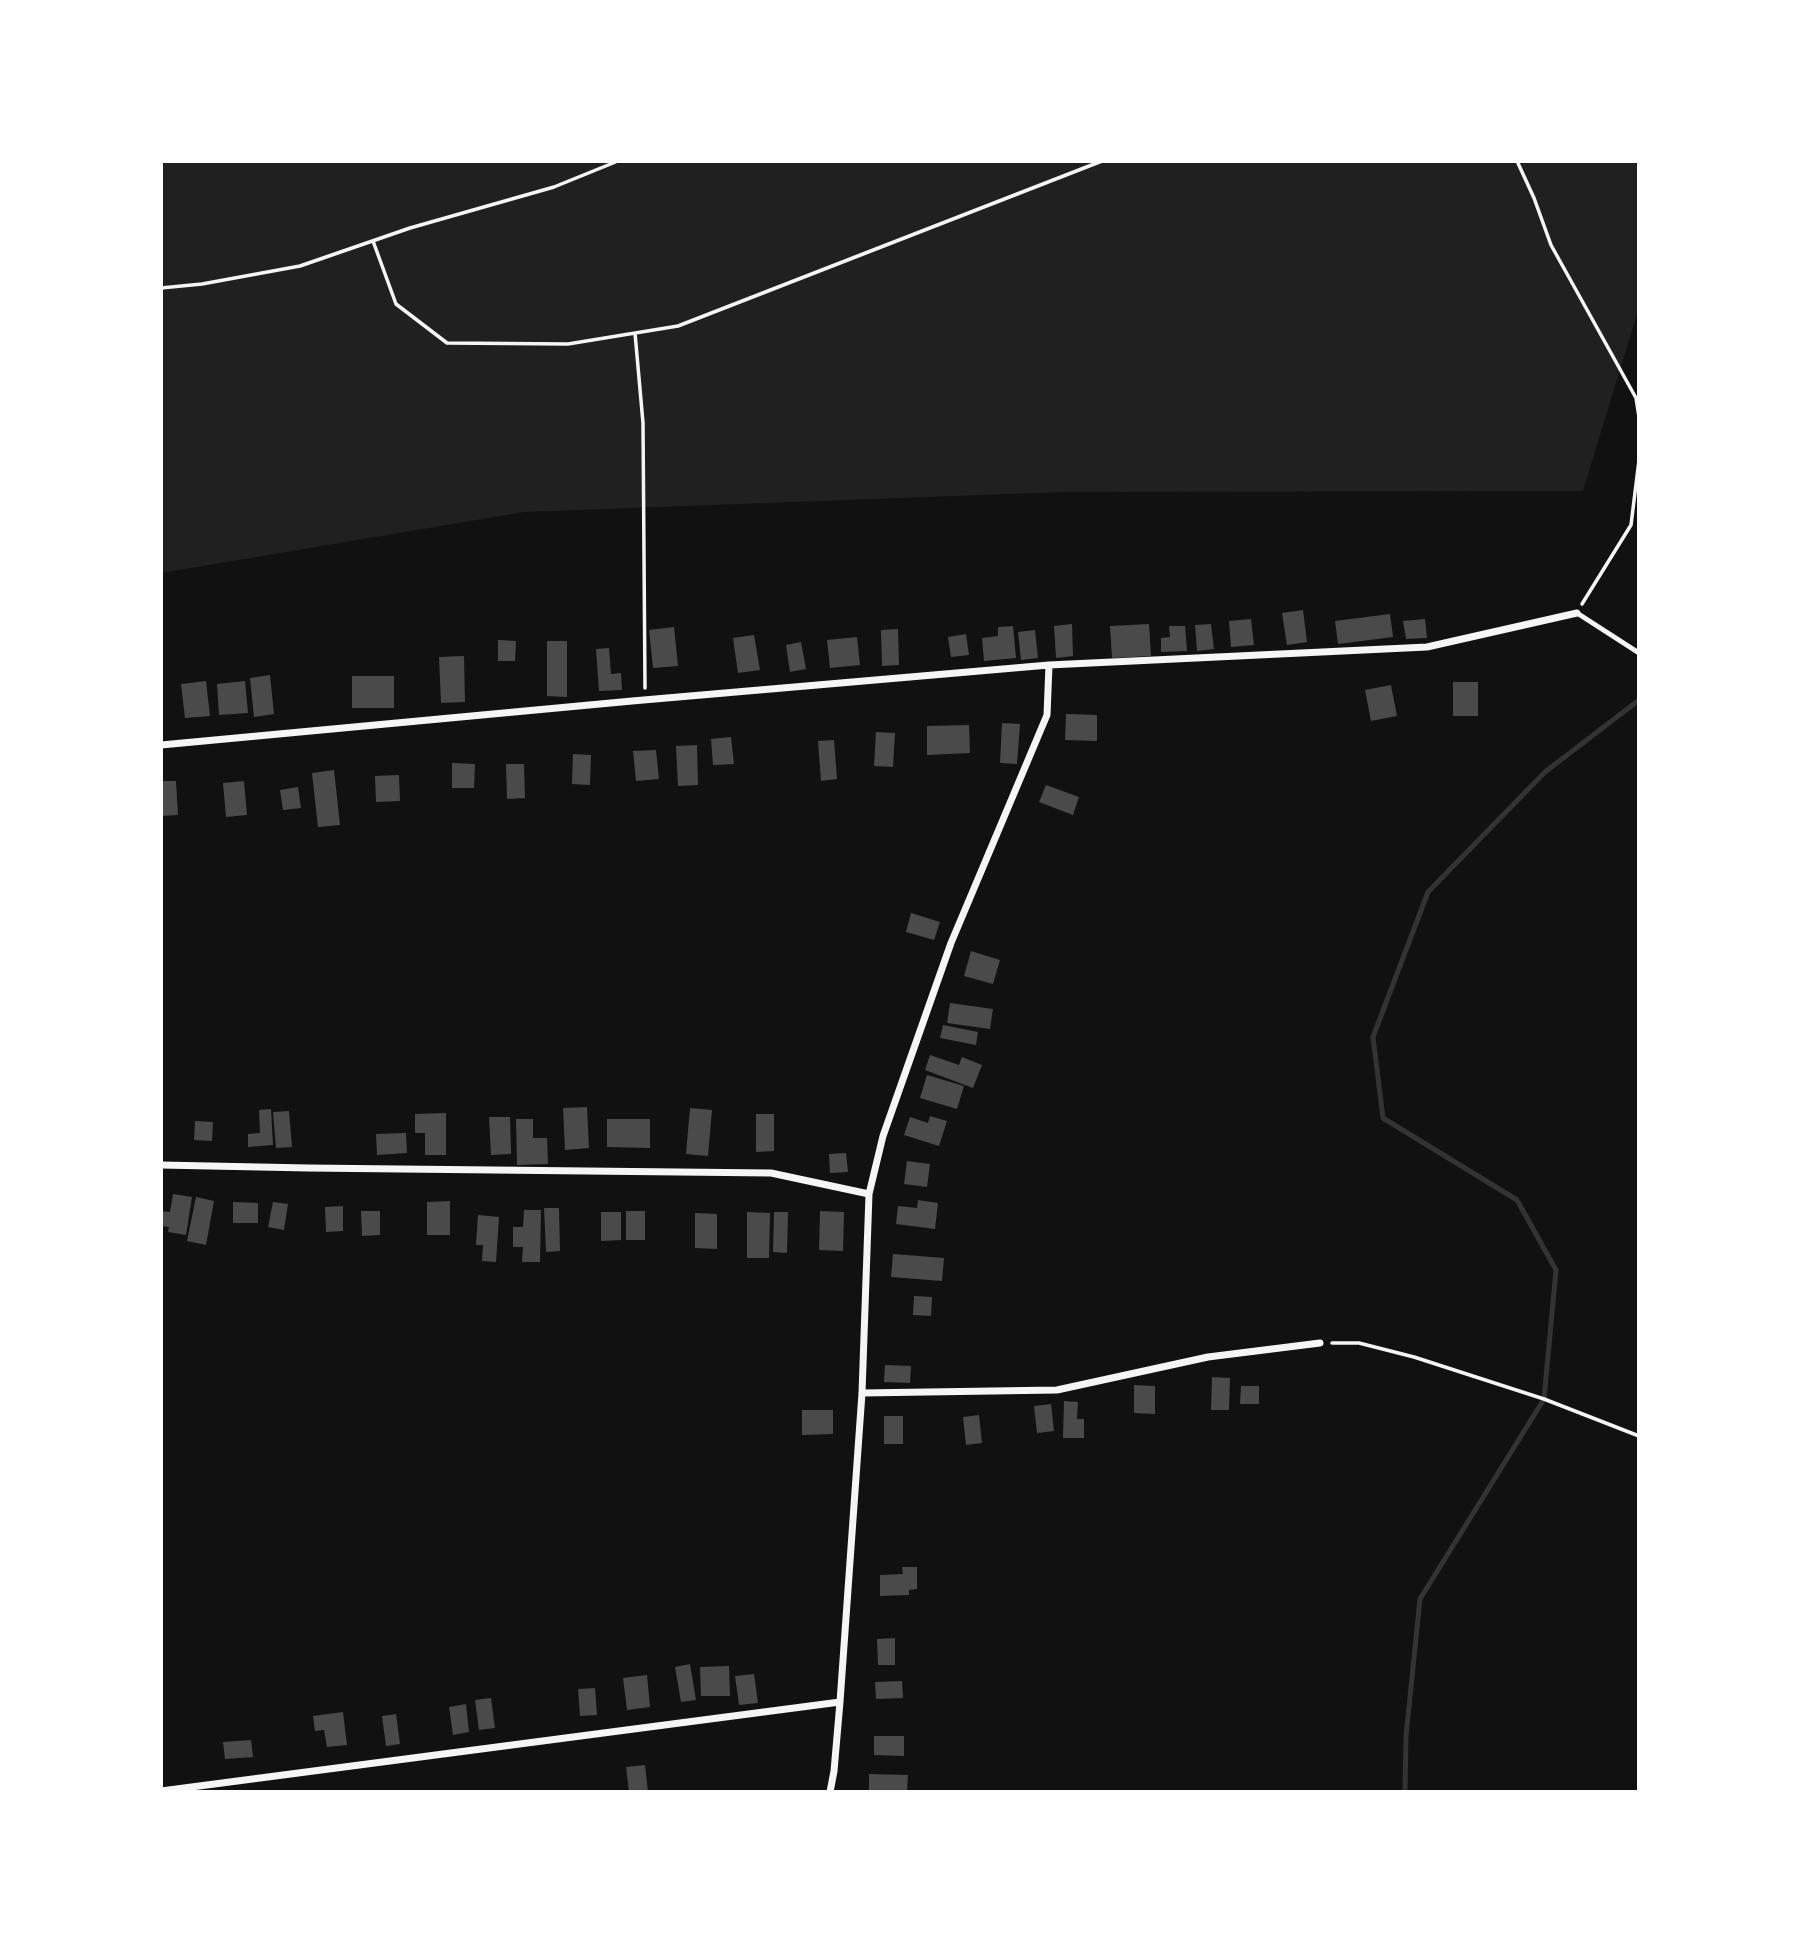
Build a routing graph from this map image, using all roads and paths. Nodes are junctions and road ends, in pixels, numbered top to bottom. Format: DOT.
graph roads {
  1 [pos="618,161"];
  2 [pos="1102,161"];
  3 [pos="1517,161"];
  4 [pos="373,241"];
  5 [pos="161,288"];
  6 [pos="635,333"];
  7 [pos="1639,417"];
  8 [pos="1639,460"];
  9 [pos="1577,613"];
  10 [pos="1639,653"];
  11 [pos="1049,666"];
  12 [pos="645,700"];
  13 [pos="161,745"];
  14 [pos="161,1165"];
  15 [pos="869,1194"];
  16 [pos="1320,1343"];
  17 [pos="862,1393"];
  18 [pos="1639,1436"];
  19 [pos="840,1702"];
  20 [pos="161,1791"];
  21 [pos="830,1792"];
  1 -- 4 [label="path"];
  2 -- 6 [label="path"];
  3 -- 7 [label="path"];
  4 -- 5 [label="path"];
  4 -- 6 [label="path"];
  6 -- 12 [label="path"];
  8 -- 9 [label="path"];
  9 -- 10 [label="lane"];
  9 -- 11 [label="street"];
  11 -- 12 [label="street"];
  11 -- 15 [label="street"];
  12 -- 13 [label="street"];
  14 -- 15 [label="street"];
  15 -- 17 [label="street"];
  16 -- 17 [label="street"];
  16 -- 18 [label="path"];
  17 -- 19 [label="street"];
  19 -- 20 [label="street"];
  19 -- 21 [label="street"];
}
